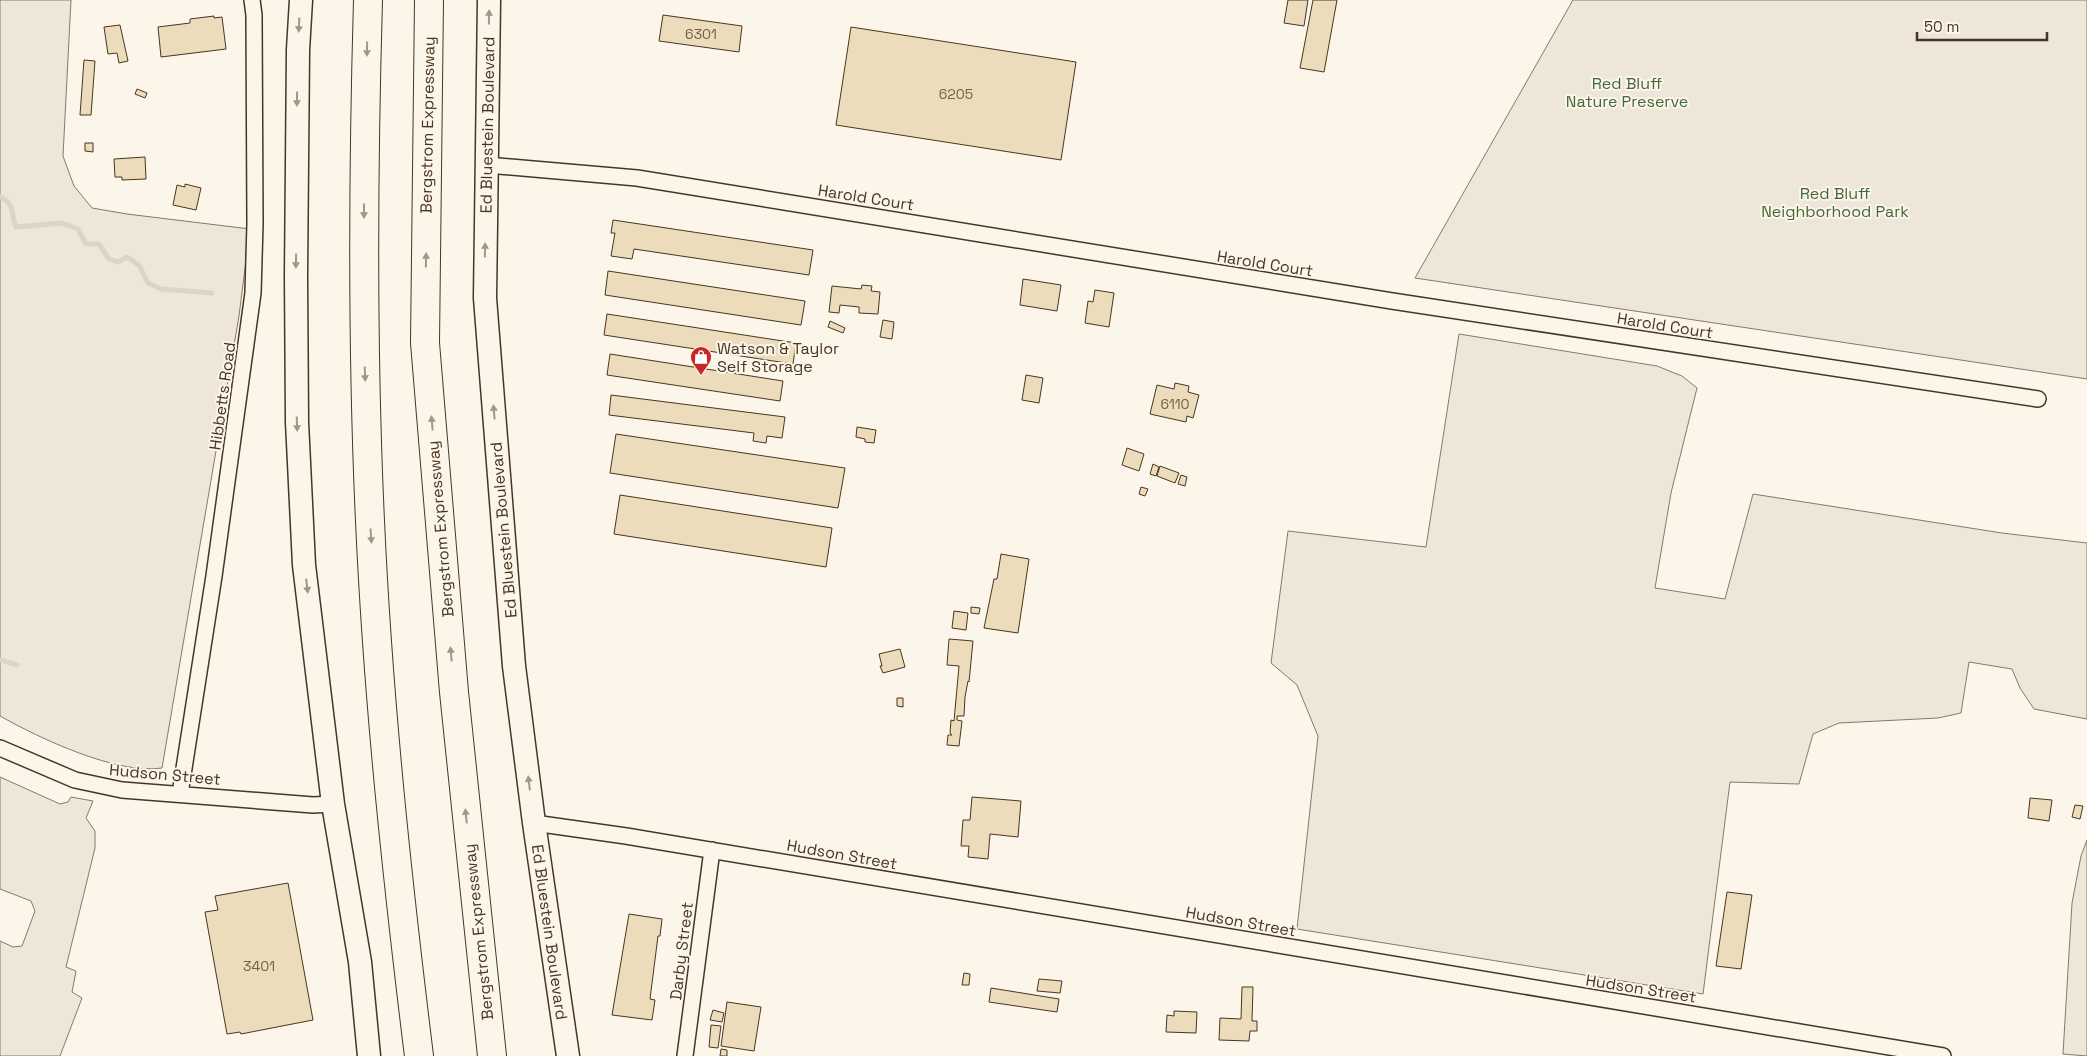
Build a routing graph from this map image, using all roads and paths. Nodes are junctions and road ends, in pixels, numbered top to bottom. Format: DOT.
graph roads {
  1 [pos="252,0"];
  2 [pos="301,0"];
  3 [pos="368,0"];
  4 [pos="429,0"];
  5 [pos="489,0"];
  6 [pos="486,165"];
  7 [pos="2038,399"];
  8 [pos="0,748"];
  9 [pos="180,794"];
  10 [pos="333,804"];
  11 [pos="534,823"];
  12 [pos="712,850"];
  13 [pos="369,1056"];
  14 [pos="419,1056"];
  15 [pos="492,1056"];
  16 [pos="568,1056"];
  17 [pos="685,1056"];
  18 [pos="1943,1056"];
  1 -- 9 [label="street, Hibbetts Road"];
  2 -- 10 [label="main road, one-way"];
  3 -- 14 [label="highway, one-way"];
  15 -- 4 [label="highway, Bergstrom Expressway, one-way"];
  6 -- 5 [label="main road, Ed Bluestein Boulevard, one-way"];
  6 -- 7 [label="street, Harold Court"];
  11 -- 6 [label="main road, Ed Bluestein Boulevard, one-way"];
  8 -- 9 [label="street, Hudson Street"];
  9 -- 10 [label="street, Hudson Street"];
  10 -- 13 [label="main road"];
  11 -- 12 [label="street, Hudson Street"];
  11 -- 16 [label="main road, Ed Bluestein Boulevard"];
  12 -- 17 [label="street, Darby Street"];
  12 -- 18 [label="street, Hudson Street"];
}
